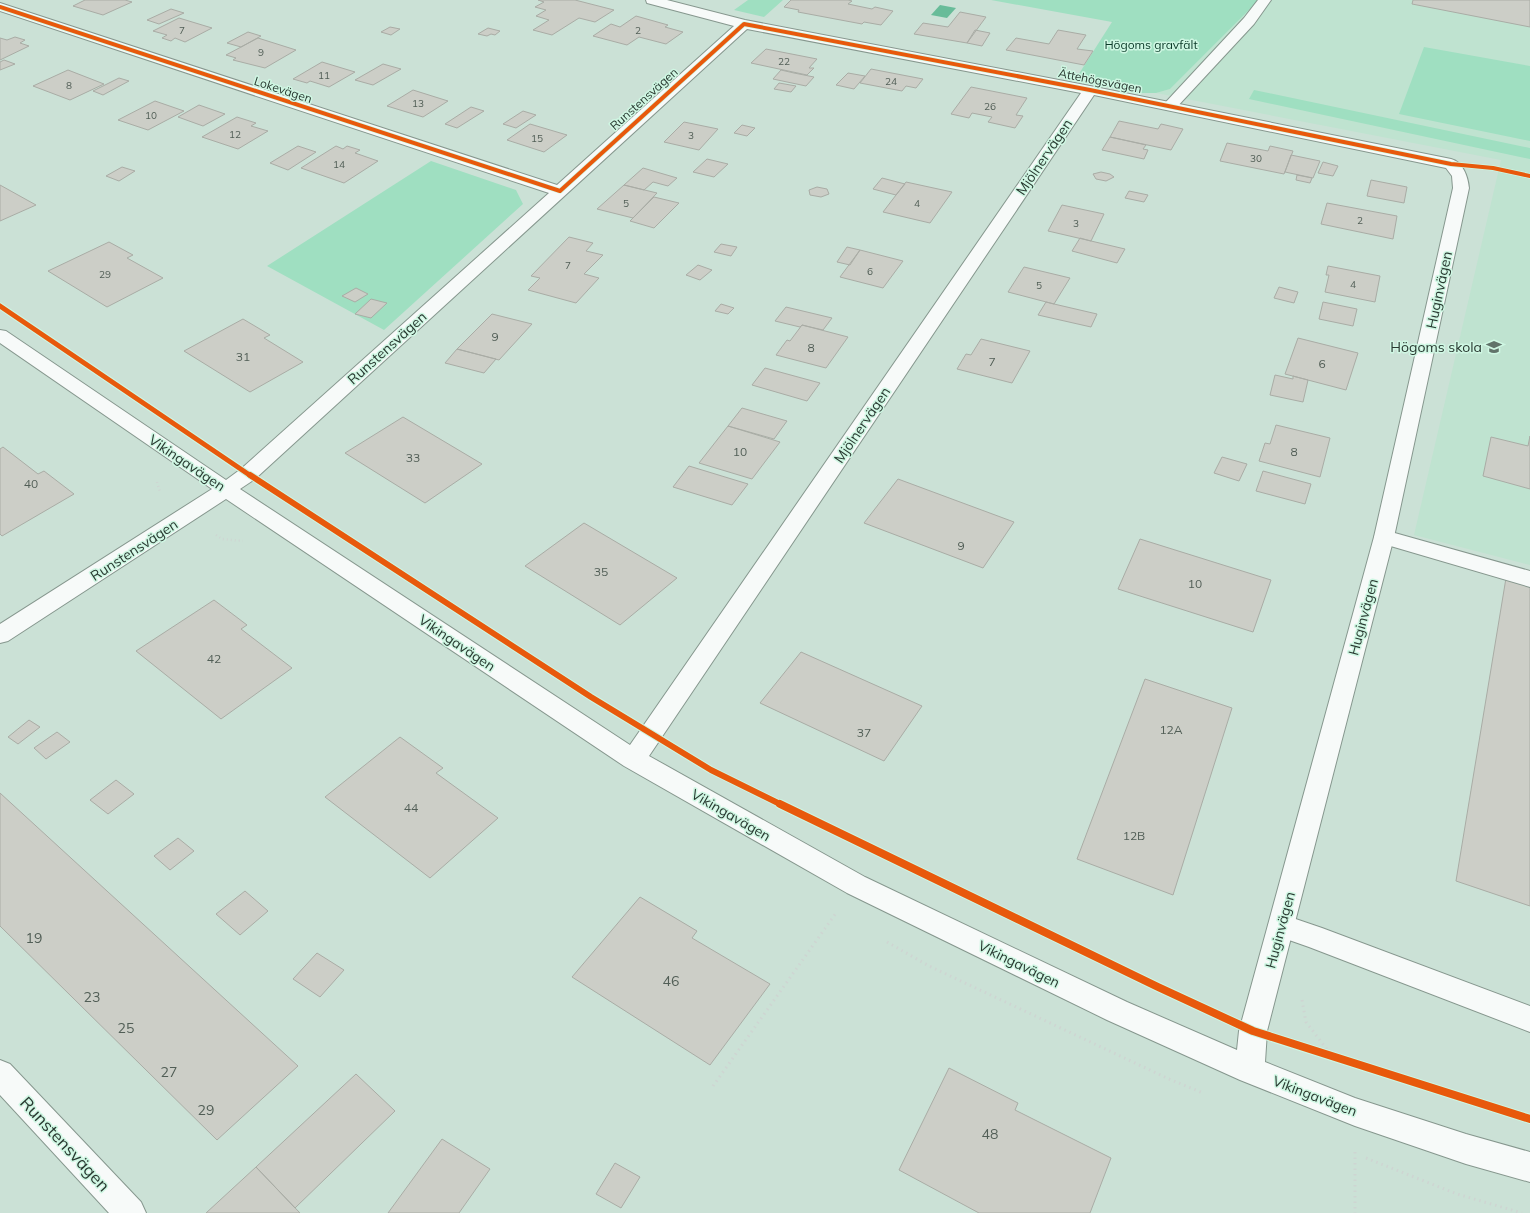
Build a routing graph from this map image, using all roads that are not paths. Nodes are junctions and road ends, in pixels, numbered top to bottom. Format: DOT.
graph roads {
  1 [pos="652,0"];
  2 [pos="1265,0"];
  3 [pos="0,7"];
  4 [pos="744,24"];
  5 [pos="1090,90"];
  6 [pos="1170,106"];
  7 [pos="1451,164"];
  8 [pos="560,191"];
  9 [pos="0,335"];
  10 [pos="227,490"];
  11 [pos="1384,537"];
  12 [pos="1530,579"];
  13 [pos="0,635"];
  14 [pos="633,759"];
  15 [pos="1281,926"];
  16 [pos="1530,1019"];
  17 [pos="1250,1070"];
  18 [pos="0,1074"];
  19 [pos="1530,1166"];
  20 [pos="130,1213"];
  1 -- 4 [label="street, Ättehögsvägen"];
  2 -- 6 [label="street"];
  3 -- 8 [label="street, Lokevägen"];
  4 -- 5 [label="street, Ättehögsvägen"];
  4 -- 8 [label="street, Runstensvägen"];
  5 -- 6 [label="street, Ättehögsvägen"];
  5 -- 14 [label="street, Mjölnervägen"];
  6 -- 7 [label="street, Ättehögsvägen"];
  7 -- 11 [label="street, Huginvägen"];
  8 -- 10 [label="street, Runstensvägen"];
  9 -- 10 [label="street, Vikingavägen"];
  10 -- 13 [label="street, Runstensvägen"];
  10 -- 14 [label="street, Vikingavägen"];
  11 -- 12 [label="street"];
  11 -- 15 [label="street, Huginvägen"];
  14 -- 17 [label="street, Vikingavägen"];
  15 -- 16 [label="street"];
  15 -- 17 [label="street, Huginvägen"];
  17 -- 19 [label="street, Vikingavägen"];
  18 -- 20 [label="street, Runstensvägen"];
}
